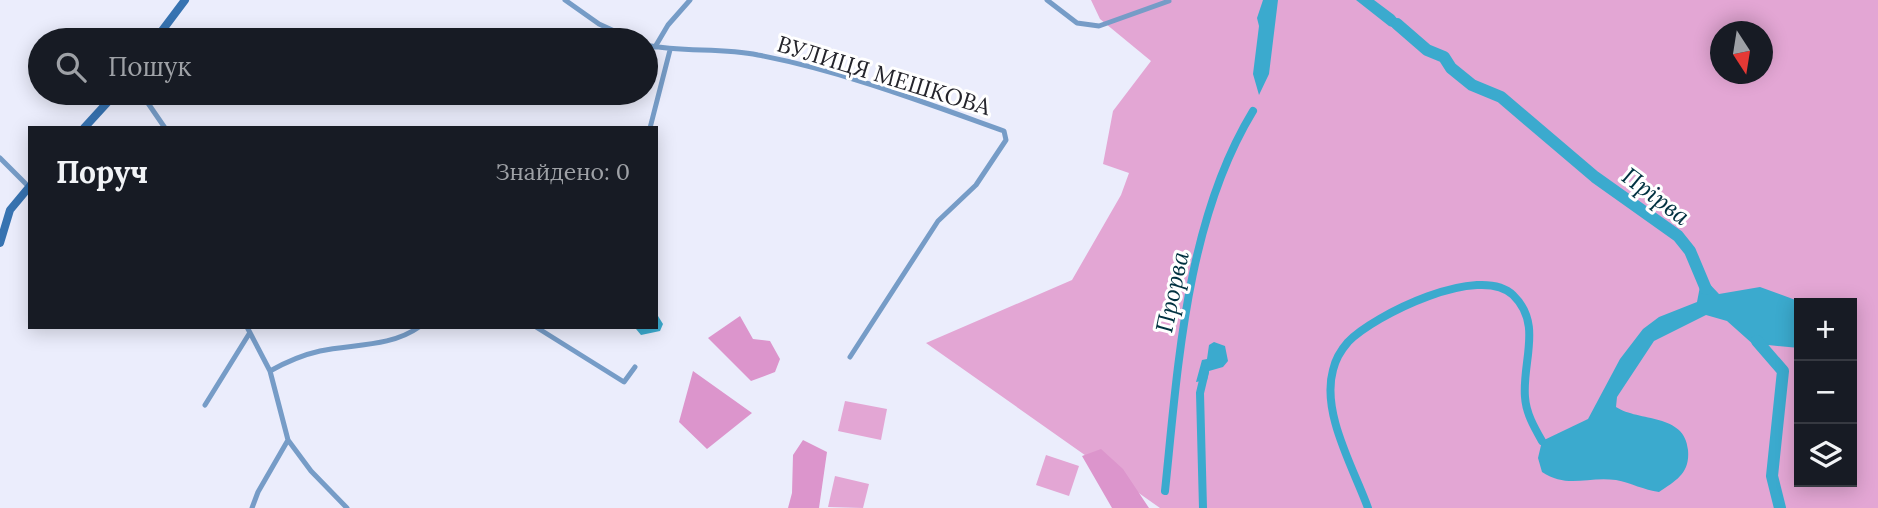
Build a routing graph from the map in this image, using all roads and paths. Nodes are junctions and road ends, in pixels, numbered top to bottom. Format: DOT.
graph roads {
  1 [pos="185,0"];
  2 [pos="565,0"];
  3 [pos="690,0"];
  4 [pos="1047,0"];
  5 [pos="1169,1"];
  6 [pos="164,28"];
  7 [pos="608,28"];
  8 [pos="658,42"];
  9 [pos="658,48"];
  10 [pos="670,50"];
  11 [pos="658,97"];
  12 [pos="105,105"];
  13 [pos="149,105"];
  14 [pos="656,105"];
  15 [pos="86,126"];
  16 [pos="163,126"];
  17 [pos="651,126"];
  18 [pos="0,159"];
  19 [pos="28,185"];
  20 [pos="28,187"];
  21 [pos="0,243"];
  22 [pos="416,329"];
  23 [pos="539,329"];
  24 [pos="248,331"];
  25 [pos="850,357"];
  26 [pos="635,367"];
  27 [pos="270,371"];
  28 [pos="205,405"];
  29 [pos="288,440"];
  30 [pos="252,508"];
  31 [pos="346,508"];
  1 -- 6 [label="street"];
  2 -- 7 [label="street"];
  3 -- 8 [label="street"];
  4 -- 5 [label="street"];
  9 -- 10 [label="street, ВУЛИЦЯ МЕШКОВА"];
  10 -- 11 [label="street"];
  10 -- 25 [label="street, ВУЛИЦЯ МЕШКОВА"];
  12 -- 15 [label="street"];
  13 -- 16 [label="street"];
  14 -- 17 [label="street"];
  18 -- 19 [label="street"];
  20 -- 21 [label="street"];
  22 -- 27 [label="street"];
  23 -- 26 [label="street"];
  24 -- 27 [label="street"];
  24 -- 28 [label="street"];
  27 -- 29 [label="street"];
  29 -- 30 [label="street"];
  29 -- 31 [label="street"];
}
